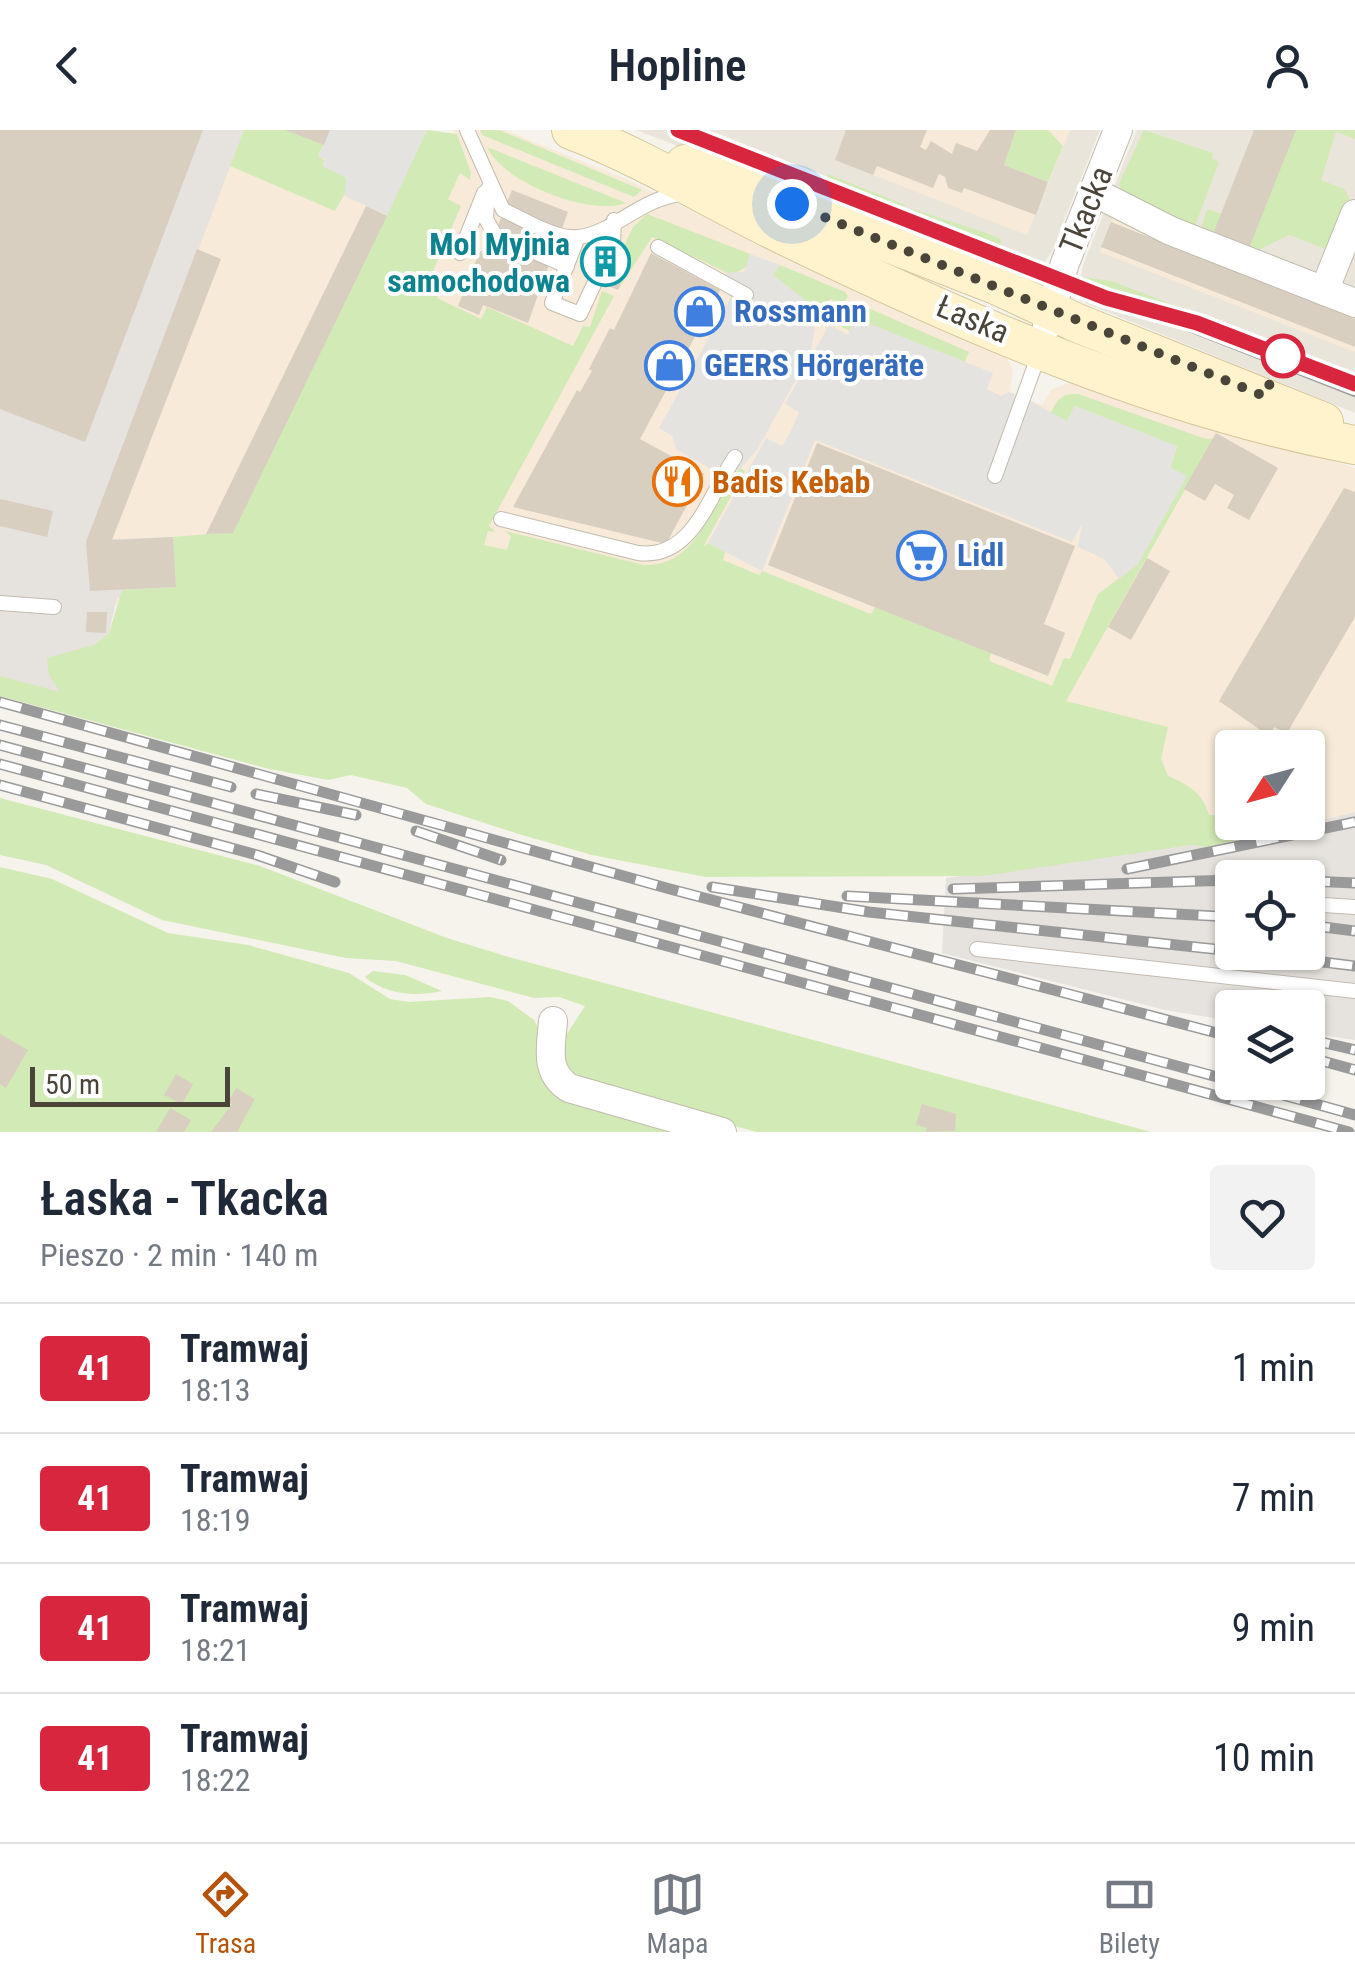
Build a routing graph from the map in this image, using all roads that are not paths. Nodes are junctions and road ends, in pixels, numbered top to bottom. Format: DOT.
graph roads {
  1 [pos="467,130"];
  2 [pos="571,130"];
  3 [pos="1118,130"];
  4 [pos="610,145"];
  5 [pos="488,183"];
  6 [pos="1094,192"];
  7 [pos="698,193"];
  8 [pos="1355,214"];
  9 [pos="614,220"];
  10 [pos="578,237"];
  11 [pos="658,247"];
  12 [pos="460,254"];
  13 [pos="566,266"];
  14 [pos="1324,292"];
  15 [pos="746,295"];
  16 [pos="1355,303"];
  17 [pos="1050,311"];
  18 [pos="1041,349"];
  19 [pos="1355,436"];
  20 [pos="1355,445"];
  21 [pos="735,457"];
  22 [pos="995,476"];
  23 [pos="502,519"];
  24 [pos="0,603"];
  25 [pos="54,607"];
  26 [pos="1325,905"];
  27 [pos="1355,907"];
  28 [pos="977,949"];
  29 [pos="1355,991"];
  30 [pos="553,1021"];
  31 [pos="722,1132"];
  1 -- 5 [label="lane"];
  2 -- 4 [label="main road, Łaska"];
  3 -- 6 [label="street, Tkacka"];
  4 -- 7 [label="main road, Łaska"];
  4 -- 17 [label="main road, Łaska"];
  5 -- 10 [label="lane"];
  5 -- 12 [label="lane"];
  5 -- 13 [label="lane"];
  6 -- 14 [label="street"];
  6 -- 17 [label="street, Tkacka"];
  7 -- 9 [label="lane"];
  7 -- 18 [label="main road, Łaska"];
  8 -- 14 [label="street"];
  9 -- 10 [label="lane"];
  9 -- 13 [label="lane"];
  10 -- 13 [label="lane"];
  11 -- 15 [label="lane"];
  14 -- 16 [label="street"];
  17 -- 18 [label="street, Tkacka"];
  17 -- 19 [label="main road, Łaska"];
  18 -- 20 [label="main road, Łaska"];
  18 -- 22 [label="lane"];
  21 -- 23 [label="lane"];
  24 -- 25 [label="lane"];
  26 -- 27 [label="lane"];
  28 -- 29 [label="lane"];
  30 -- 31 [label="street"];
}
